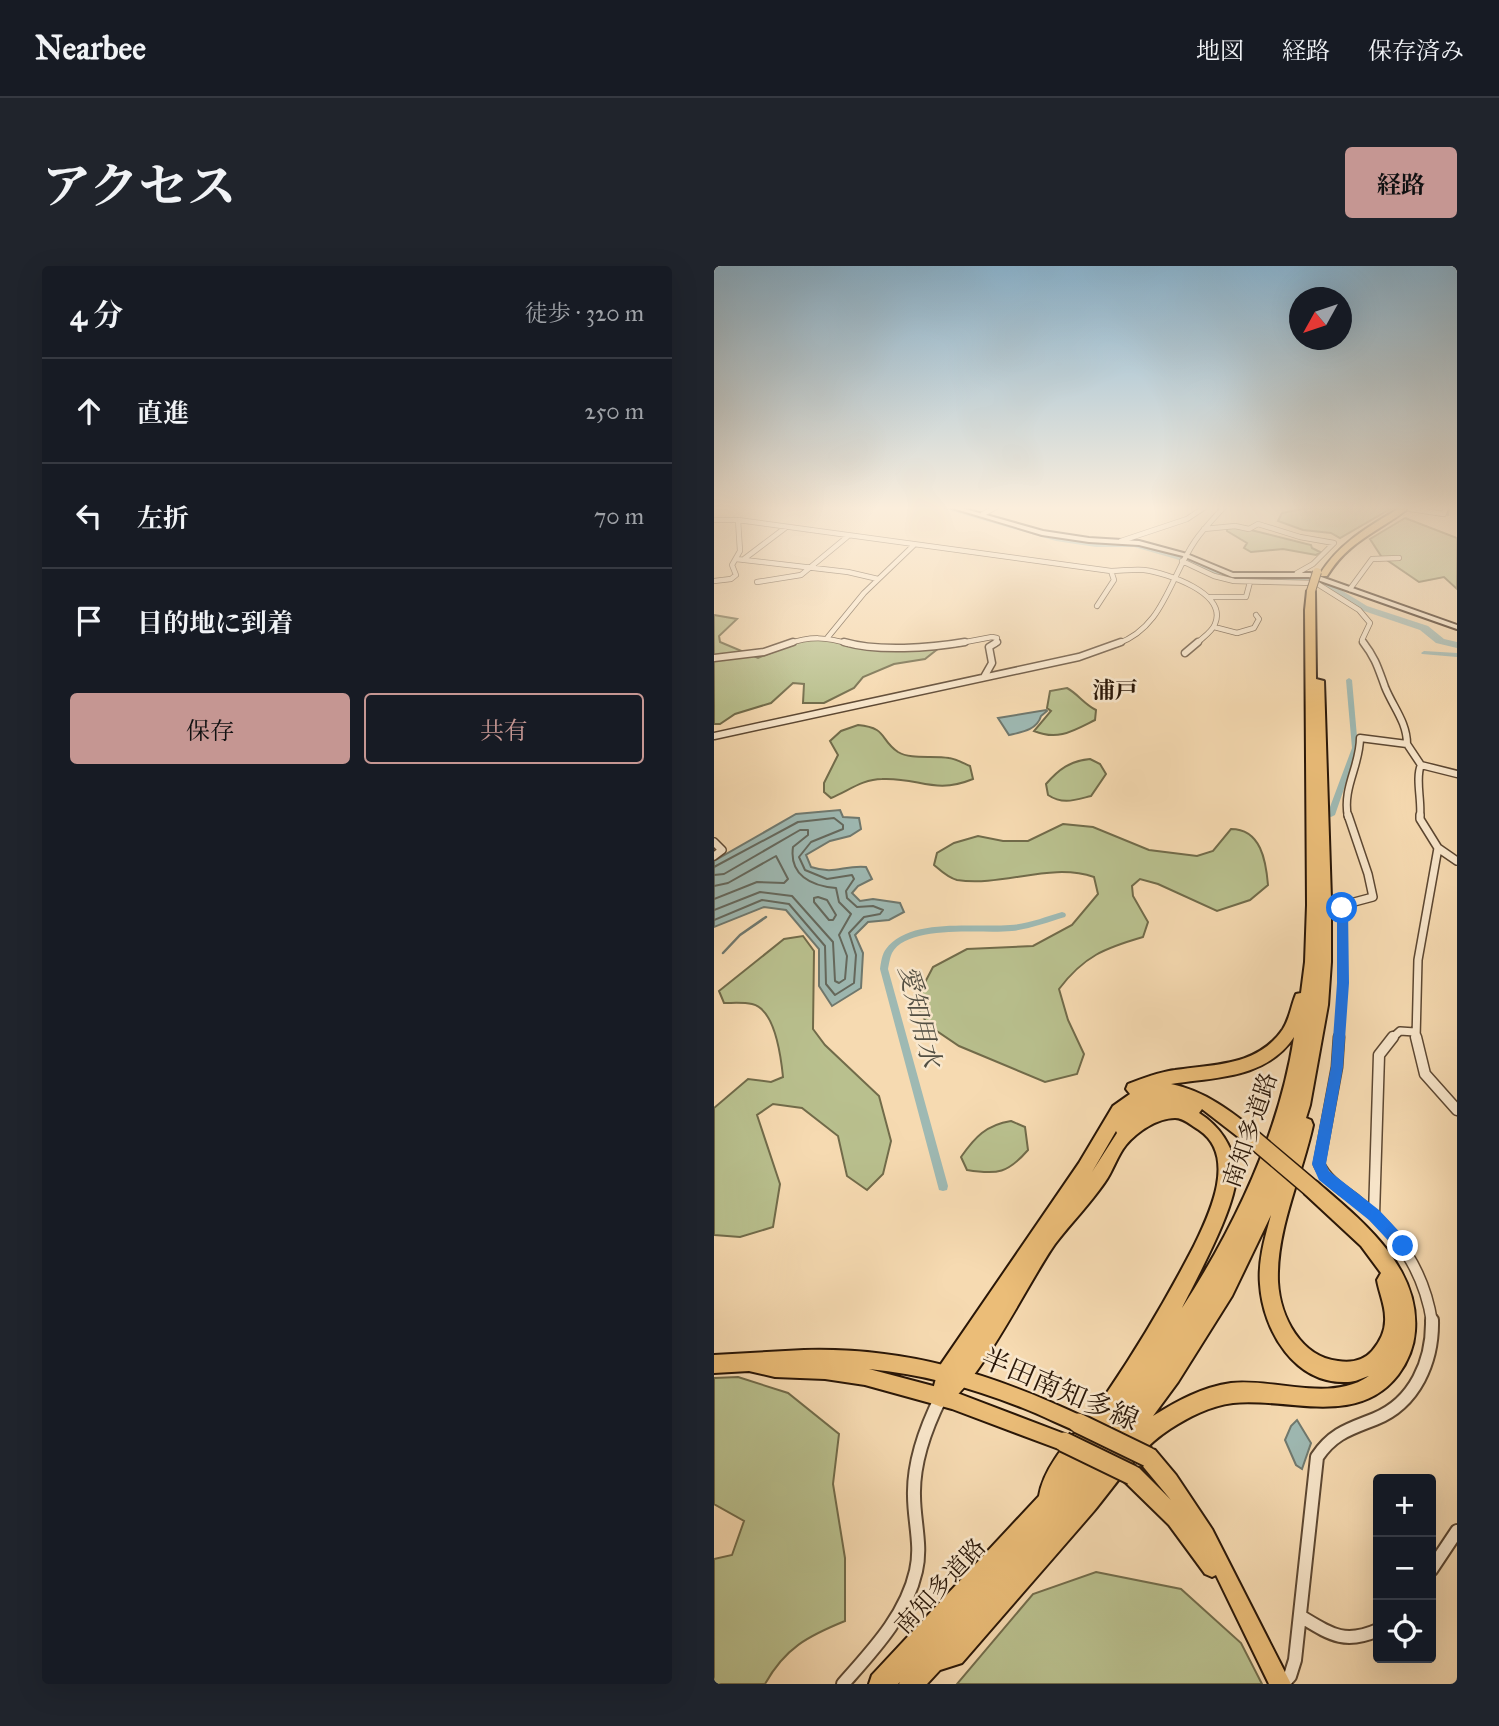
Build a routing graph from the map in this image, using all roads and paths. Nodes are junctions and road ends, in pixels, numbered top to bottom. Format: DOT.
graph roads {
  1 [pos="735,573"];
  2 [pos="803,573"];
  3 [pos="853,573"];
  4 [pos="884,573"];
  5 [pos="1111,573"];
  6 [pos="1156,573"];
  7 [pos="1175,573"];
  8 [pos="1209,573"];
  9 [pos="1227,573"];
  10 [pos="1294,573"];
  11 [pos="1297,573"];
  12 [pos="1320,573"];
  13 [pos="1362,573"];
  14 [pos="878,579"];
  15 [pos="1172,579"];
  16 [pos="714,581"];
  17 [pos="757,582"];
  18 [pos="1251,582"];
  19 [pos="1350,589"];
  20 [pos="1314,592"];
  21 [pos="1210,597"];
  22 [pos="1097,606"];
  23 [pos="1256,614"];
  24 [pos="1214,627"];
  25 [pos="1457,627"];
  26 [pos="828,637"];
  27 [pos="1185,653"];
  28 [pos="714,658"];
  29 [pos="984,677"];
  30 [pos="714,736"];
  31 [pos="1407,744"];
  32 [pos="1421,765"];
  33 [pos="1457,775"];
  34 [pos="714,842"];
  35 [pos="1438,848"];
  36 [pos="714,856"];
  37 [pos="1457,861"];
  38 [pos="1313,890"];
  39 [pos="1415,1032"];
  40 [pos="1310,1073"];
  41 [pos="1457,1110"];
  42 [pos="1113,1136"];
  43 [pos="1309,1190"];
  44 [pos="1374,1215"];
  45 [pos="744,1362"];
  46 [pos="714,1364"];
  47 [pos="954,1375"];
  48 [pos="941,1397"];
  49 [pos="1078,1423"];
  50 [pos="1148,1457"];
  51 [pos="1049,1504"];
  52 [pos="1457,1531"];
  53 [pos="1436,1562"];
  54 [pos="1300,1616"];
  55 [pos="1252,1632"];
  56 [pos="1373,1632"];
  57 [pos="933,1659"];
  58 [pos="843,1684"];
  59 [pos="881,1684"];
  60 [pos="911,1684"];
  61 [pos="1282,1684"];
  1 -- 16 [label="street"];
  2 -- 17 [label="street"];
  3 -- 14 [label="street"];
  4 -- 14 [label="street"];
  5 -- 22 [label="street"];
  6 -- 15 [label="street"];
  7 -- 15 [label="street"];
  8 -- 18 [label="street"];
  9 -- 10 [label="main road"];
  11 -- 19 [label="main road"];
  12 -- 20 [label="highway, 南知多道路"];
  13 -- 19 [label="street"];
  14 -- 26 [label="street"];
  15 -- 21 [label="street"];
  15 -- 29 [label="street"];
  18 -- 21 [label="street"];
  18 -- 31 [label="street"];
  19 -- 25 [label="main road"];
  20 -- 38 [label="highway, 南知多道路"];
  20 -- 40 [label="highway, 南知多道路"];
  21 -- 24 [label="street"];
  23 -- 24 [label="street"];
  24 -- 27 [label="street"];
  26 -- 28 [label="street"];
  26 -- 29 [label="street"];
  29 -- 30 [label="street"];
  31 -- 32 [label="street"];
  31 -- 44 [label="street"];
  32 -- 33 [label="street"];
  32 -- 35 [label="street"];
  34 -- 36 [label="street"];
  35 -- 37 [label="street"];
  35 -- 39 [label="street"];
  38 -- 42 [label="highway"];
  38 -- 51 [label="highway, 南知多道路"];
  39 -- 41 [label="street"];
  39 -- 44 [label="street"];
  40 -- 43 [label="highway"];
  40 -- 57 [label="highway, 南知多道路"];
  42 -- 43 [label="highway"];
  42 -- 47 [label="highway"];
  42 -- 51 [label="highway"];
  43 -- 57 [label="highway"];
  44 -- 54 [label="street"];
  45 -- 46 [label="main road, 半田南知多線"];
  45 -- 47 [label="main road, 半田南知多線"];
  45 -- 48 [label="main road, 半田南知多線"];
  47 -- 48 [label="highway"];
  47 -- 49 [label="main road, 半田南知多線"];
  48 -- 55 [label="main road, 半田南知多線, bridge"];
  48 -- 58 [label="street"];
  49 -- 50 [label="main road, 半田南知多線, bridge"];
  50 -- 55 [label="main road, 半田南知多線"];
  51 -- 59 [label="highway, 南知多道路"];
  52 -- 53 [label="street"];
  54 -- 56 [label="street"];
  54 -- 61 [label="street"];
  55 -- 61 [label="main road, 半田南知多線"];
  57 -- 60 [label="highway, 南知多道路"];
}
